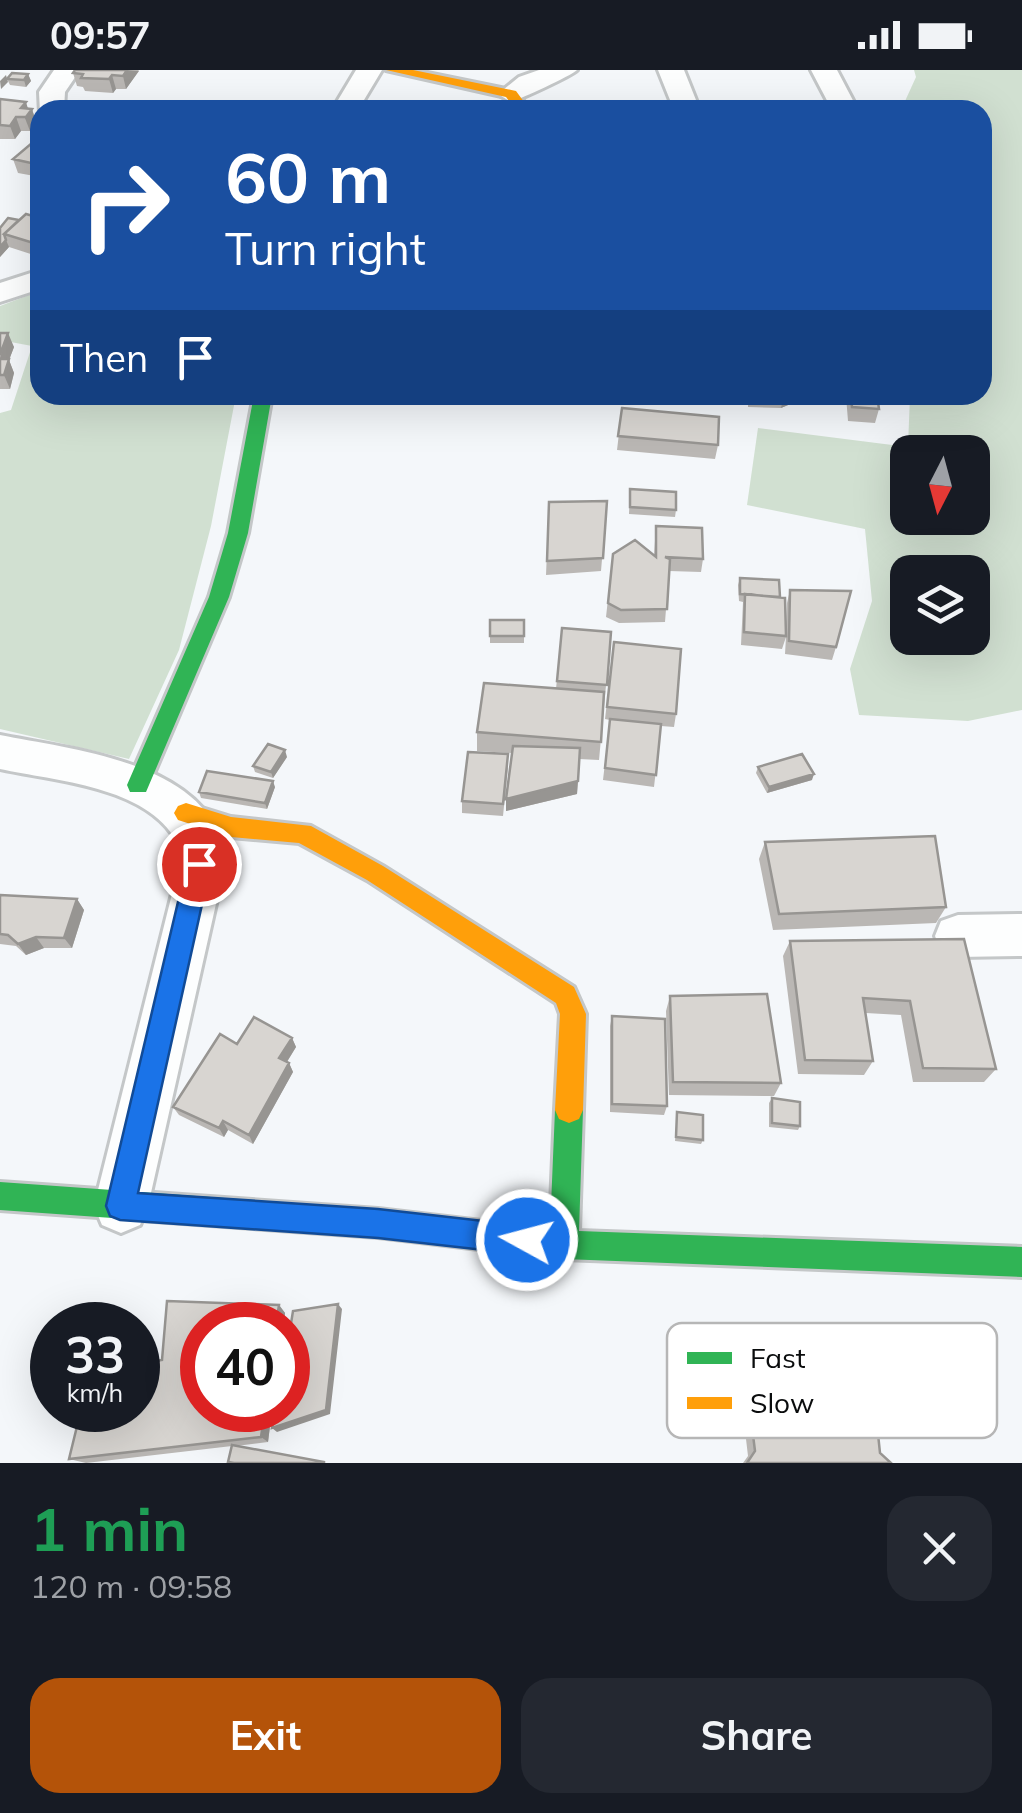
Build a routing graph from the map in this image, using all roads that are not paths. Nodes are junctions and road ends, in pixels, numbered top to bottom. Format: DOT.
graph roads {
  1 [pos="67,70"];
  2 [pos="369,70"];
  3 [pos="392,70"];
  4 [pos="564,70"];
  5 [pos="671,70"];
  6 [pos="824,70"];
  7 [pos="52,100"];
  8 [pos="351,100"];
  9 [pos="509,100"];
  10 [pos="518,100"];
  11 [pos="683,100"];
  12 [pos="840,100"];
  13 [pos="30,282"];
  14 [pos="0,293"];
  15 [pos="261,405"];
  16 [pos="0,752"];
  17 [pos="138,785"];
  18 [pos="186,813"];
  19 [pos="1022,935"];
  20 [pos="958,936"];
  21 [pos="0,1196"];
  22 [pos="120,1206"];
  23 [pos="564,1244"];
  24 [pos="1022,1262"];
  1 -- 7 [label="street"];
  2 -- 8 [label="street"];
  3 -- 9 [label="street"];
  4 -- 10 [label="street"];
  5 -- 11 [label="street"];
  6 -- 12 [label="street"];
  13 -- 14 [label="street"];
  15 -- 17 [label="street"];
  16 -- 17 [label="street"];
  17 -- 18 [label="street"];
  18 -- 22 [label="street"];
  18 -- 23 [label="street"];
  19 -- 20 [label="street"];
  21 -- 22 [label="street"];
  22 -- 23 [label="street"];
  23 -- 24 [label="street"];
}
